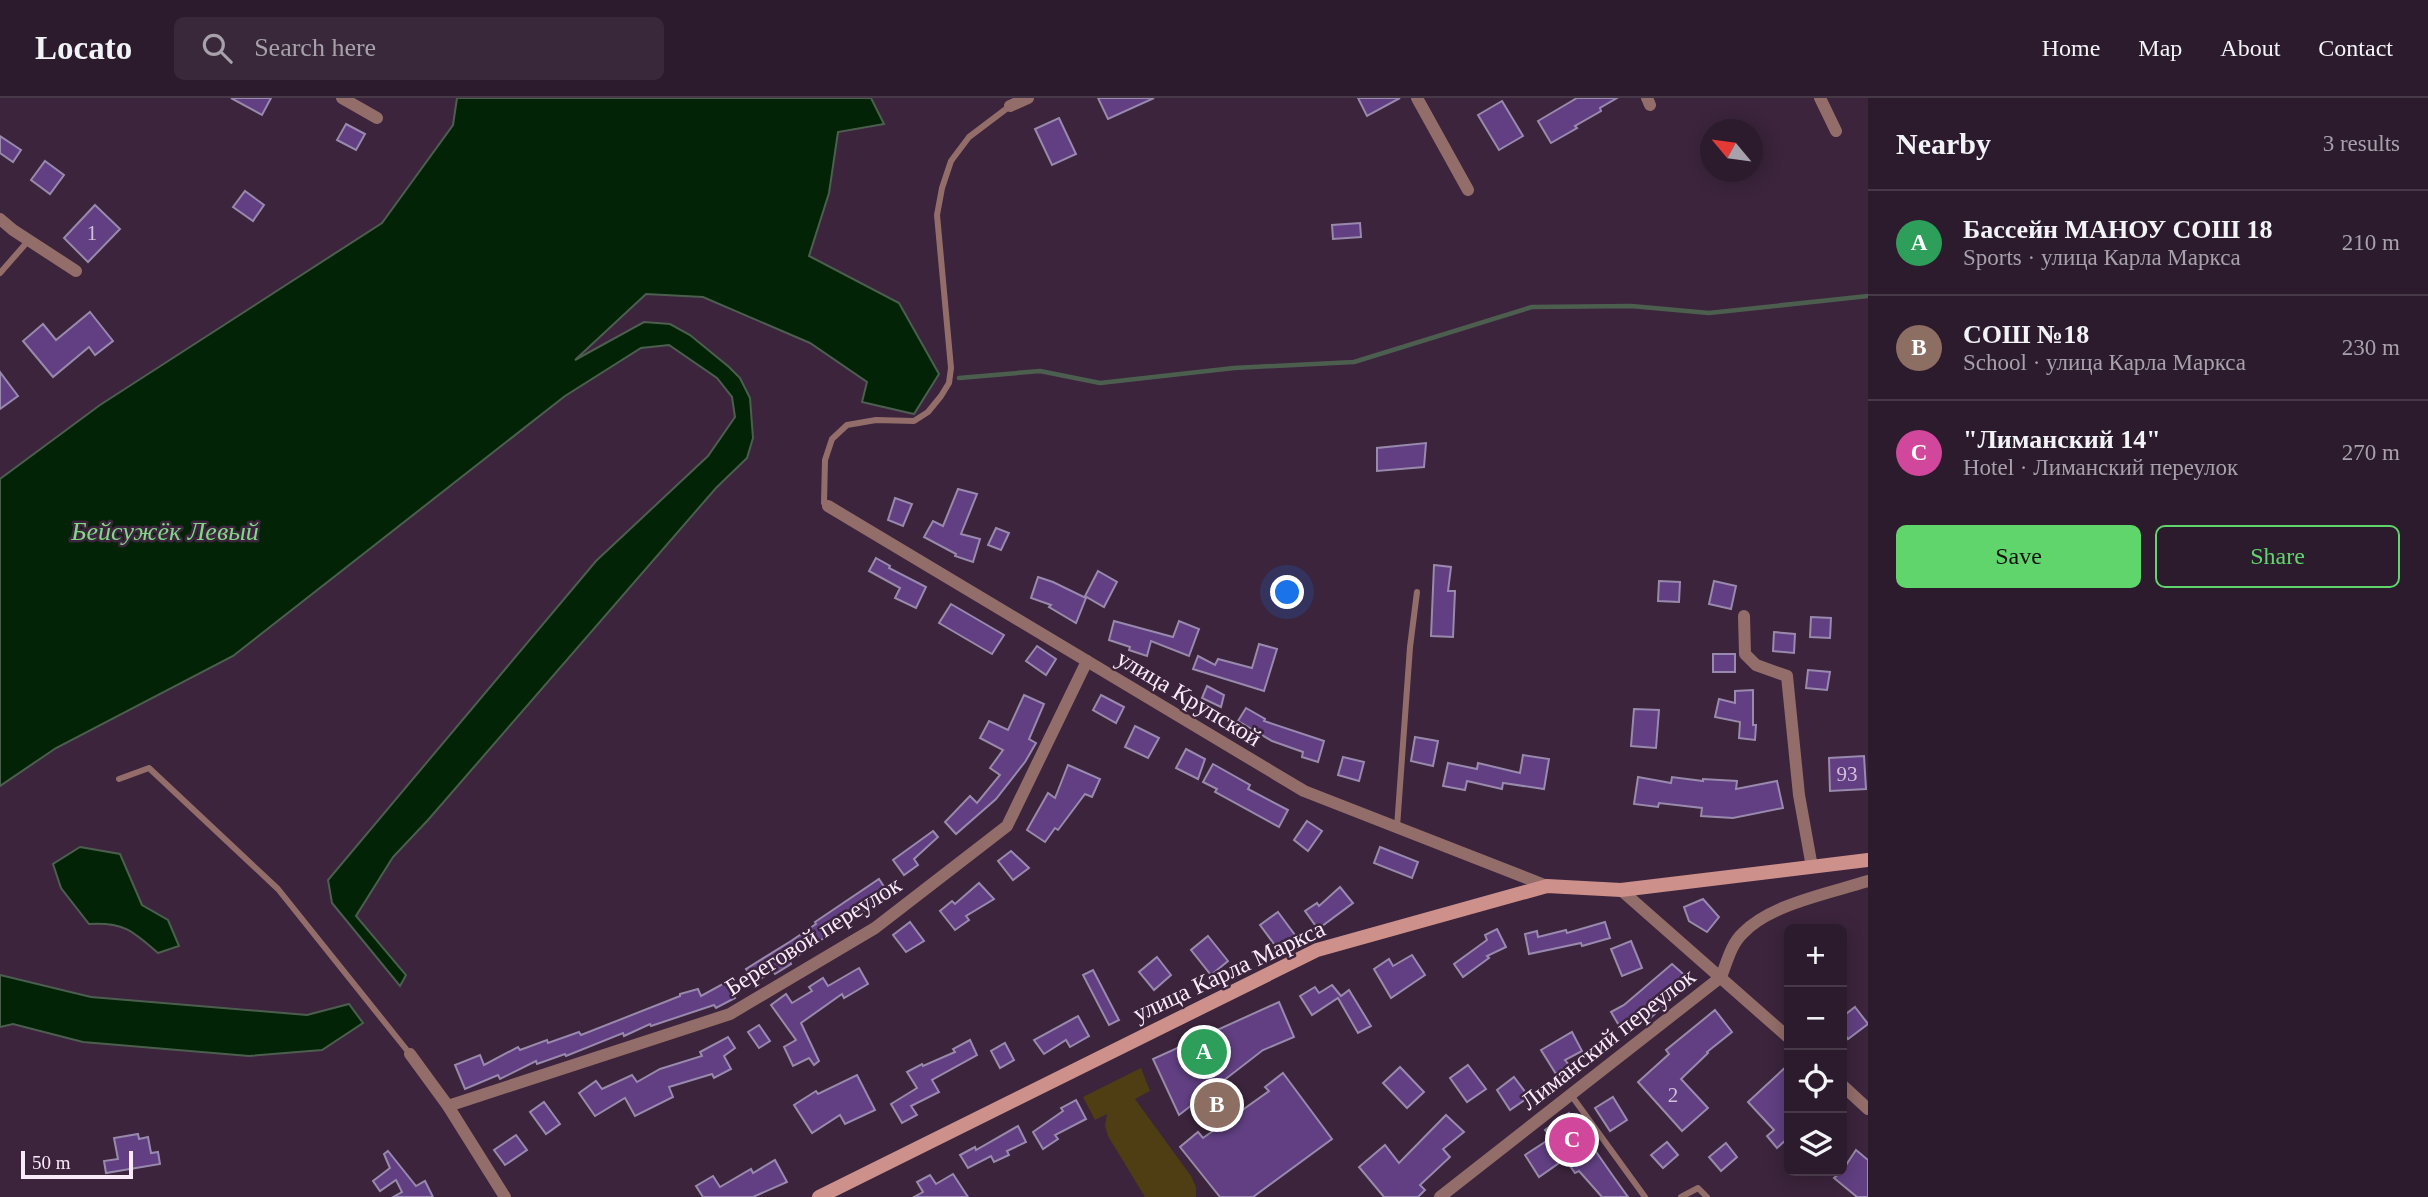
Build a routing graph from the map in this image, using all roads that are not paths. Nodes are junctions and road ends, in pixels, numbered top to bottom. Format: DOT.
graph roads {
  1 [pos="342,98"];
  2 [pos="1028,98"];
  3 [pos="1418,98"];
  4 [pos="1820,98"];
  5 [pos="1010,106"];
  6 [pos="377,118"];
  7 [pos="1836,131"];
  8 [pos="1468,190"];
  9 [pos="0,219"];
  10 [pos="29,240"];
  11 [pos="76,271"];
  12 [pos="0,273"];
  13 [pos="828,506"];
  14 [pos="1417,592"];
  15 [pos="1744,616"];
  16 [pos="1087,661"];
  17 [pos="119,779"];
  18 [pos="1397,827"];
  19 [pos="1868,860"];
  20 [pos="1812,867"];
  21 [pos="1868,881"];
  22 [pos="1547,886"];
  23 [pos="1621,890"];
  24 [pos="1721,977"];
  25 [pos="1784,1034"];
  26 [pos="411,1054"];
  27 [pos="1847,1090"];
  28 [pos="1571,1095"];
  29 [pos="449,1106"];
  30 [pos="1868,1109"];
  31 [pos="505,1197"];
  32 [pos="819,1197"];
  33 [pos="1440,1197"];
  34 [pos="1645,1197"];
  35 [pos="1681,1197"];
  36 [pos="1707,1197"];
  1 -- 6 [label="street"];
  2 -- 5 [label="street"];
  3 -- 8 [label="street"];
  4 -- 7 [label="street"];
  5 -- 13 [label="lane"];
  9 -- 10 [label="street"];
  10 -- 11 [label="street"];
  10 -- 12 [label="lane"];
  13 -- 16 [label="street, улица Крупской"];
  14 -- 18 [label="lane"];
  15 -- 20 [label="street"];
  16 -- 18 [label="street, улица Крупской"];
  16 -- 29 [label="street, Береговой переулок"];
  17 -- 26 [label="lane"];
  18 -- 22 [label="street, улица Крупской"];
  19 -- 20 [label="main road, улица Карла Маркса"];
  20 -- 23 [label="main road, улица Карла Маркса"];
  21 -- 24 [label="street, Лиманский переулок"];
  22 -- 23 [label="main road, улица Карла Маркса"];
  22 -- 32 [label="main road, улица Карла Маркса"];
  23 -- 24 [label="street"];
  24 -- 25 [label="street"];
  24 -- 28 [label="street, Лиманский переулок"];
  26 -- 29 [label="street"];
  27 -- 30 [label="street"];
  28 -- 33 [label="street, Лиманский переулок"];
  28 -- 34 [label="lane"];
  29 -- 31 [label="street"];
  35 -- 36 [label="lane"];
}
